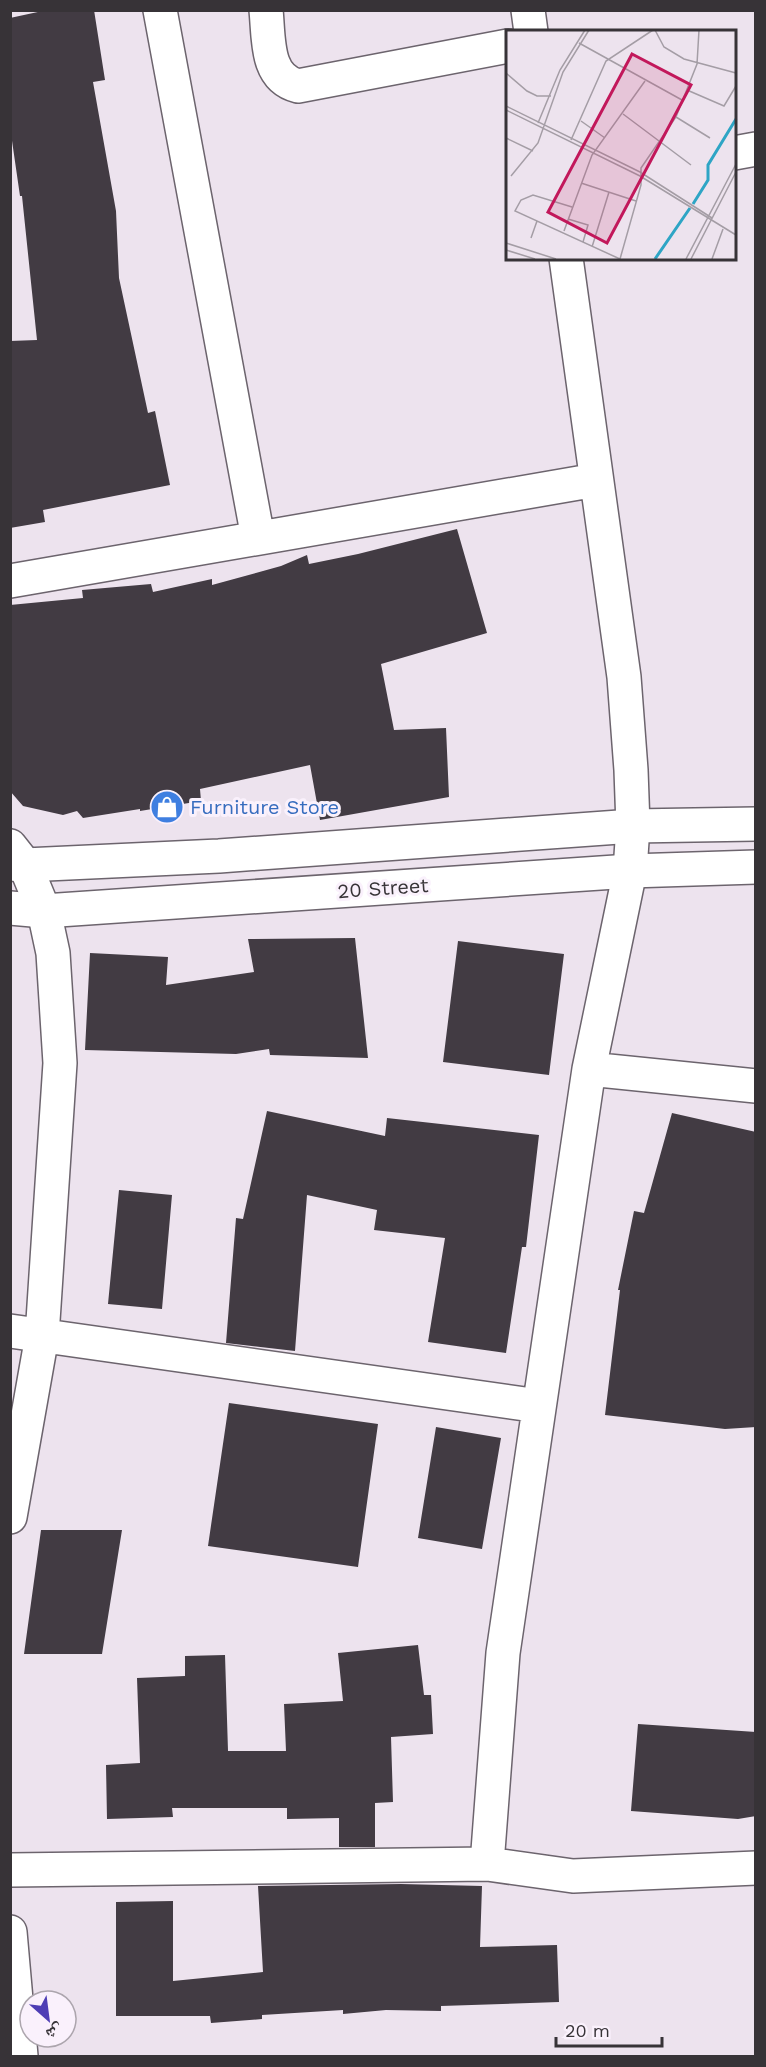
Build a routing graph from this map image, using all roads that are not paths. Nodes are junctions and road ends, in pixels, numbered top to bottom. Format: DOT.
graph roads {
  1 [pos="160,10"];
  2 [pos="266,10"];
  3 [pos="528,10"];
  4 [pos="531,30"];
  5 [pos="506,46"];
  6 [pos="756,149"];
  7 [pos="736,153"];
  8 [pos="566,260"];
  9 [pos="596,480"];
  10 [pos="258,538"];
  11 [pos="10,581"];
  12 [pos="756,824"];
  13 [pos="633,826"];
  14 [pos="15,859"];
  15 [pos="756,867"];
  16 [pos="630,872"];
  17 [pos="10,908"];
  18 [pos="44,911"];
  19 [pos="589,1069"];
  20 [pos="756,1086"];
  21 [pos="10,1331"];
  22 [pos="42,1336"];
  23 [pos="539,1406"];
  24 [pos="10,1517"];
  25 [pos="487,1864"];
  26 [pos="756,1868"];
  27 [pos="10,1870"];
  28 [pos="10,1932"];
  29 [pos="13,2003"];
  30 [pos="21,2056"];
  1 -- 10 [label="street"];
  2 -- 5 [label="street"];
  3 -- 4 [label="street"];
  6 -- 7 [label="street"];
  8 -- 9 [label="street"];
  9 -- 10 [label="street"];
  9 -- 13 [label="street"];
  10 -- 11 [label="street"];
  12 -- 13 [label="street"];
  13 -- 14 [label="street"];
  13 -- 16 [label="street"];
  14 -- 18 [label="street"];
  15 -- 16 [label="street, 20 Street"];
  16 -- 18 [label="street, 20 Street"];
  16 -- 19 [label="street"];
  17 -- 18 [label="street, 20 Street"];
  18 -- 22 [label="street"];
  19 -- 20 [label="street"];
  19 -- 23 [label="street"];
  21 -- 22 [label="street"];
  22 -- 23 [label="street"];
  22 -- 24 [label="street"];
  23 -- 25 [label="street"];
  25 -- 26 [label="street"];
  25 -- 27 [label="street"];
  28 -- 29 [label="street"];
  29 -- 30 [label="street"];
}
